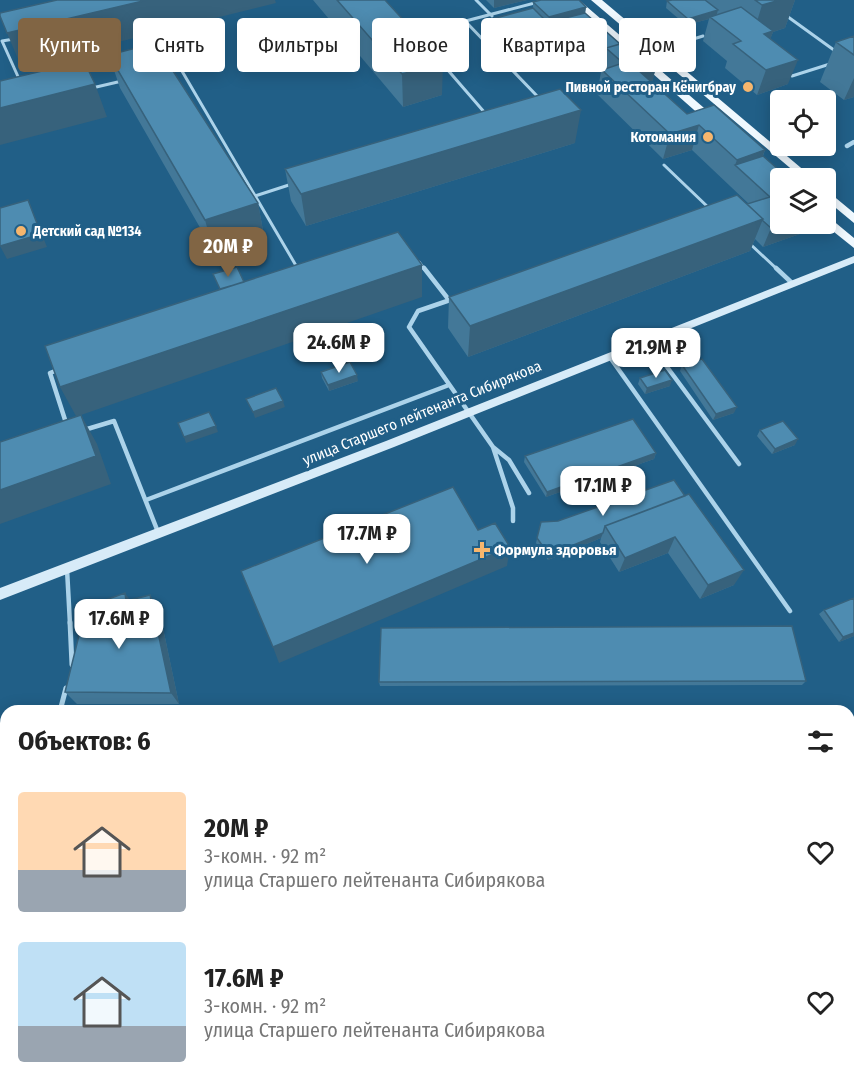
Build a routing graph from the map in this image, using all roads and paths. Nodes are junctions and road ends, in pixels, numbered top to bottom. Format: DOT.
graph roads {
  1 [pos="476,0"];
  2 [pos="546,0"];
  3 [pos="574,0"];
  4 [pos="596,0"];
  5 [pos="783,13"];
  6 [pos="492,16"];
  7 [pos="619,20"];
  8 [pos="469,21"];
  9 [pos="469,25"];
  10 [pos="703,36"];
  11 [pos="18,37"];
  12 [pos="696,38"];
  13 [pos="847,59"];
  14 [pos="836,62"];
  15 [pos="183,72"];
  16 [pos="449,72"];
  17 [pos="679,72"];
  18 [pos="792,76"];
  19 [pos="133,78"];
  20 [pos="21,83"];
  21 [pos="87,90"];
  22 [pos="546,106"];
  23 [pos="485,113"];
  24 [pos="726,132"];
  25 [pos="854,142"];
  26 [pos="847,146"];
  27 [pos="664,165"];
  28 [pos="796,168"];
  29 [pos="300,182"];
  30 [pos="255,196"];
  31 [pos="836,203"];
  32 [pos="700,212"];
  33 [pos="854,219"];
  34 [pos="836,228"];
  35 [pos="744,239"];
  36 [pos="854,244"];
  37 [pos="415,257"];
  38 [pos="854,259"];
  39 [pos="301,275"];
  40 [pos="792,283"];
  41 [pos="460,296"];
  42 [pos="449,300"];
  43 [pos="647,340"];
  44 [pos="609,356"];
  45 [pos="61,369"];
  46 [pos="449,385"];
  47 [pos="470,412"];
  48 [pos="81,431"];
  49 [pos="70,435"];
  50 [pos="493,447"];
  51 [pos="739,464"];
  52 [pos="529,493"];
  53 [pos="146,500"];
  54 [pos="513,521"];
  55 [pos="159,534"];
  56 [pos="67,569"];
  57 [pos="0,594"];
  58 [pos="790,611"];
  59 [pos="70,672"];
  60 [pos="68,681"];
  61 [pos="62,705"];
  1 -- 6 [label="lane"];
  2 -- 6 [label="lane"];
  3 -- 24 [label="main road"];
  4 -- 7 [label="main road"];
  5 -- 13 [label="lane"];
  6 -- 8 [label="lane"];
  9 -- 22 [label="lane"];
  10 -- 12 [label="lane"];
  11 -- 20 [label="lane"];
  14 -- 18 [label="lane"];
  15 -- 30 [label="lane"];
  16 -- 23 [label="lane"];
  17 -- 28 [label="main road"];
  19 -- 21 [label="lane"];
  25 -- 26 [label="street"];
  27 -- 32 [label="lane"];
  29 -- 30 [label="lane"];
  30 -- 39 [label="lane"];
  31 -- 33 [label="main road"];
  34 -- 36 [label="main road"];
  35 -- 40 [label="lane"];
  37 -- 42 [label="lane"];
  38 -- 40 [label="main road, улица Старшего лейтенанта Сибирякова"];
  40 -- 43 [label="main road, улица Старшего лейтенанта Сибирякова"];
  41 -- 42 [label="lane"];
  42 -- 46 [label="lane"];
  43 -- 44 [label="main road, улица Старшего лейтенанта Сибирякова"];
  43 -- 51 [label="lane"];
  44 -- 47 [label="main road, улица Старшего лейтенанта Сибирякова"];
  44 -- 58 [label="lane"];
  45 -- 49 [label="lane"];
  46 -- 47 [label="lane"];
  46 -- 53 [label="lane"];
  47 -- 50 [label="lane"];
  47 -- 55 [label="main road, улица Старшего лейтенанта Сибирякова"];
  48 -- 53 [label="lane"];
  50 -- 52 [label="lane"];
  50 -- 54 [label="lane"];
  53 -- 55 [label="lane"];
  55 -- 56 [label="main road, улица Старшего лейтенанта Сибирякова"];
  56 -- 57 [label="main road, улица Старшего лейтенанта Сибирякова"];
  56 -- 59 [label="lane"];
  60 -- 61 [label="lane"];
}
